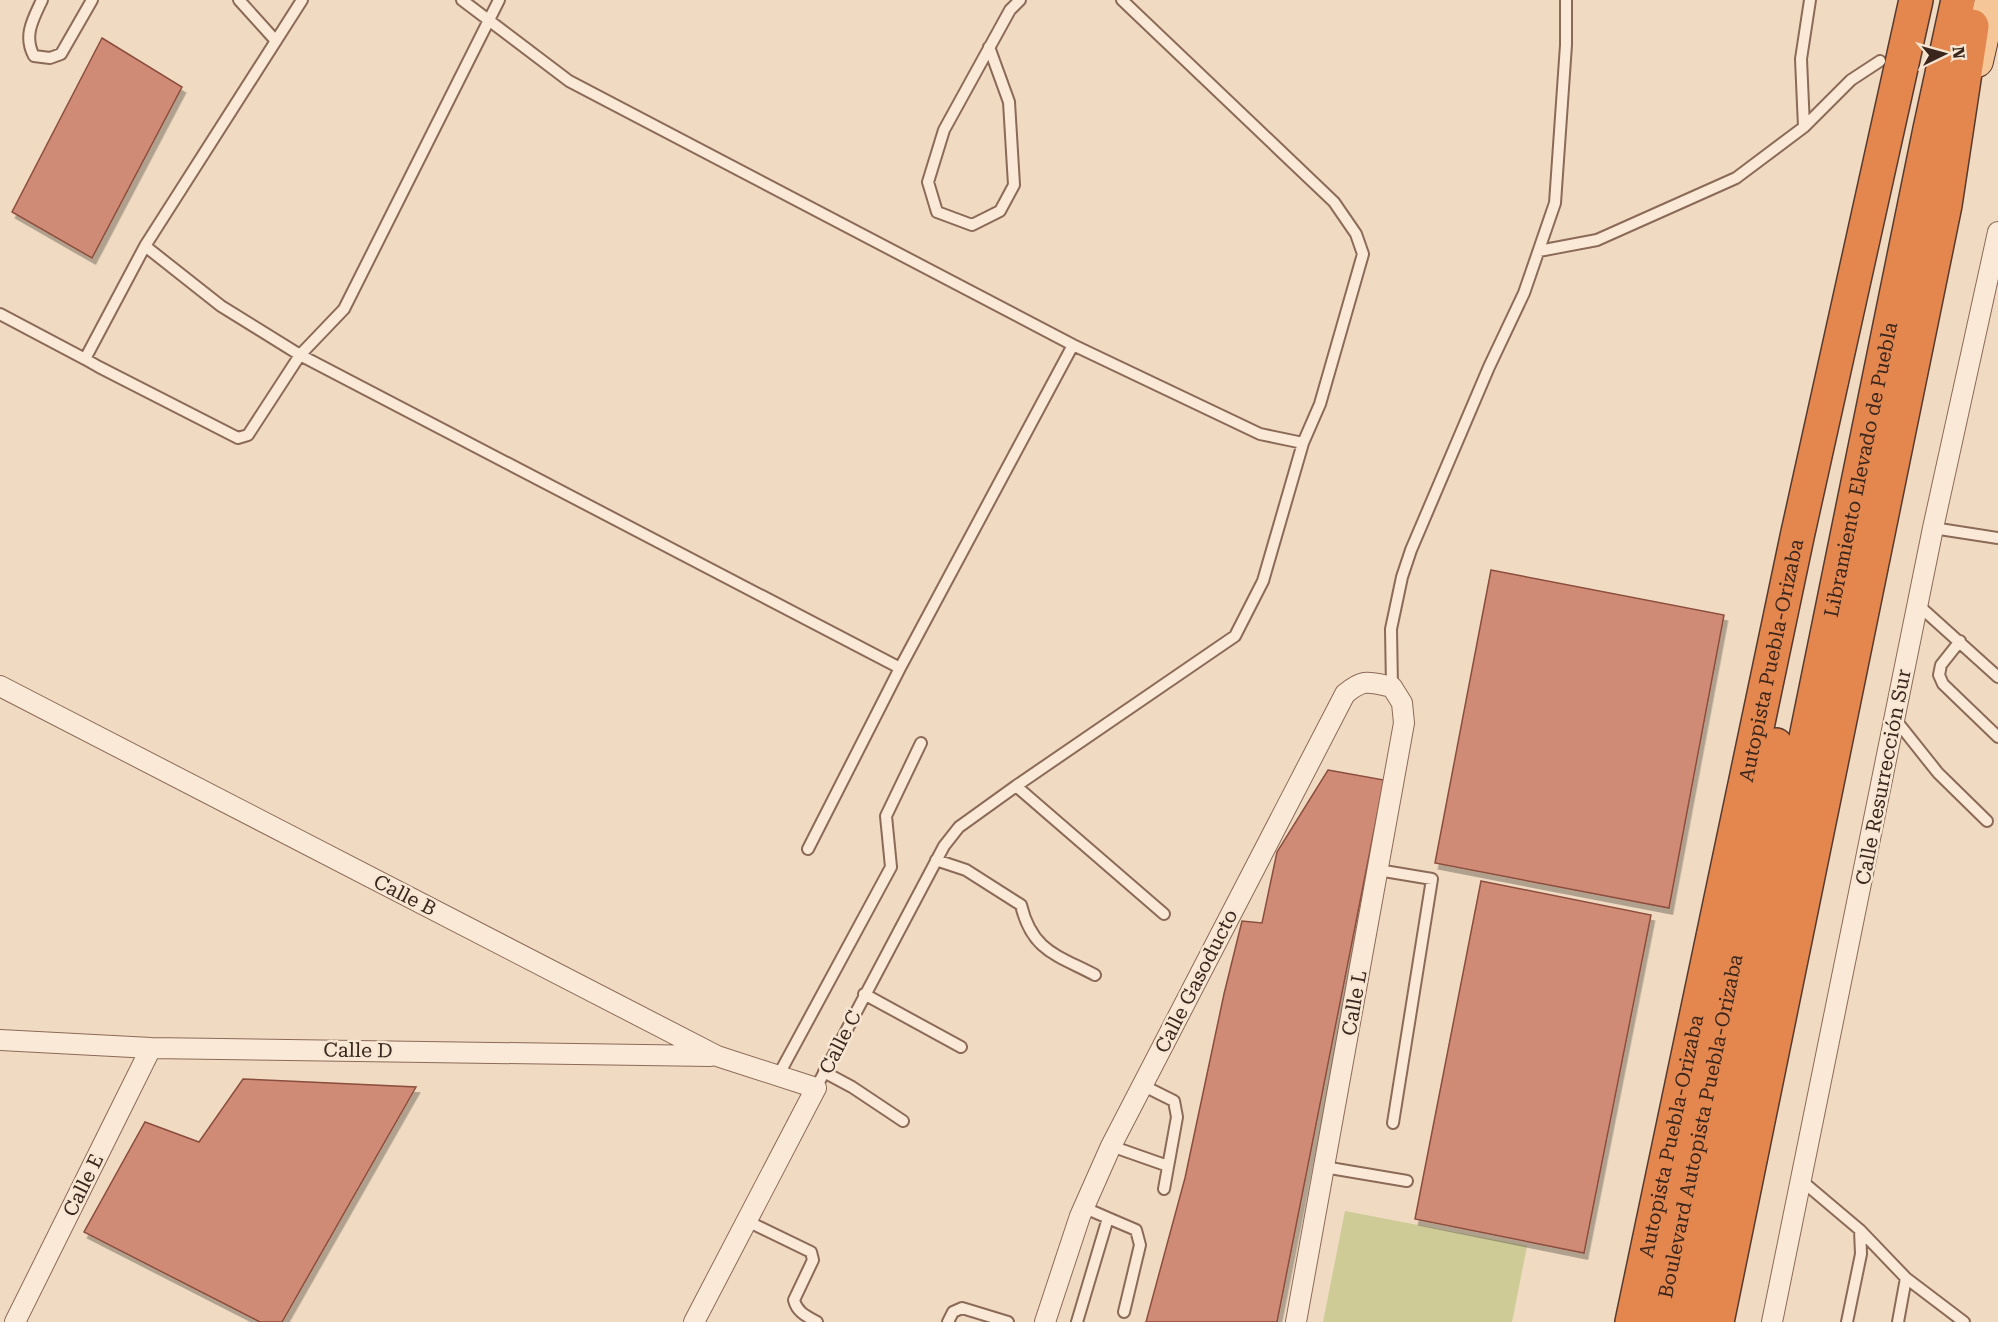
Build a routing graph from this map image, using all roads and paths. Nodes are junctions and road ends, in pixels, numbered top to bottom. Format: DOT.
graph roads {
  1 [pos="42,0"];
  2 [pos="92,0"];
  3 [pos="239,0"];
  4 [pos="302,0"];
  5 [pos="462,0"];
  6 [pos="499,0"];
  7 [pos="1020,0"];
  8 [pos="1122,0"];
  9 [pos="1566,0"];
  10 [pos="1810,0"];
  11 [pos="1893,0"];
  12 [pos="1916,0"];
  13 [pos="1929,0"];
  14 [pos="1958,0"];
  15 [pos="1975,0"];
  16 [pos="1991,0"];
  17 [pos="490,20"];
  18 [pos="276,41"];
  19 [pos="989,47"];
  20 [pos="1880,61"];
  21 [pos="1804,127"];
  22 [pos="1945,206"];
  23 [pos="1998,232"];
  24 [pos="145,246"];
  25 [pos="1539,251"];
  26 [pos="0,314"];
  27 [pos="1073,345"];
  28 [pos="300,355"];
  29 [pos="85,359"];
  30 [pos="1303,443"];
  31 [pos="1933,528"];
  32 [pos="1797,537"];
  33 [pos="1998,538"];
  34 [pos="1917,604"];
  35 [pos="1960,641"];
  36 [pos="900,668"];
  37 [pos="1998,677"];
  38 [pos="0,687"];
  39 [pos="1392,687"];
  40 [pos="1895,719"];
  41 [pos="1998,736"];
  42 [pos="921,743"];
  43 [pos="1016,786"];
  44 [pos="1987,821"];
  45 [pos="808,849"];
  46 [pos="936,860"];
  47 [pos="1378,870"];
  48 [pos="1164,914"];
  49 [pos="1753,935"];
  50 [pos="1095,975"];
  51 [pos="864,994"];
  52 [pos="0,1040"];
  53 [pos="151,1047"];
  54 [pos="961,1047"];
  55 [pos="717,1056"];
  56 [pos="778,1076"];
  57 [pos="820,1080"];
  58 [pos="1142,1086"];
  59 [pos="903,1121"];
  60 [pos="1393,1123"];
  61 [pos="1111,1146"];
  62 [pos="1168,1166"];
  63 [pos="1324,1167"];
  64 [pos="1407,1181"];
  65 [pos="1802,1181"];
  66 [pos="1164,1189"];
  67 [pos="1085,1208"];
  68 [pos="1108,1218"];
  69 [pos="747,1221"];
  70 [pos="1860,1230"];
  71 [pos="1906,1278"];
  72 [pos="1124,1312"];
  73 [pos="15,1322"];
  74 [pos="694,1322"];
  75 [pos="817,1322"];
  76 [pos="948,1322"];
  77 [pos="1008,1322"];
  78 [pos="1045,1322"];
  79 [pos="1077,1322"];
  80 [pos="1296,1322"];
  81 [pos="1632,1322"];
  82 [pos="1660,1322"];
  83 [pos="1687,1322"];
  84 [pos="1717,1322"];
  85 [pos="1772,1322"];
  86 [pos="1847,1322"];
  87 [pos="1898,1322"];
  88 [pos="1964,1322"];
  1 -- 2 [label="lane"];
  3 -- 18 [label="lane"];
  4 -- 18 [label="lane"];
  5 -- 17 [label="lane"];
  6 -- 17 [label="lane"];
  7 -- 19 [label="lane"];
  8 -- 30 [label="lane, Calle C"];
  9 -- 25 [label="lane"];
  10 -- 21 [label="lane"];
  11 -- 20 [label="highway"];
  12 -- 32 [label="highway, Autopista Puebla-Orizaba"];
  13 -- 49 [label="highway, Libramiento Elevado de Puebla"];
  14 -- 49 [label="highway, Libramiento Elevado de Puebla"];
  15 -- 22 [label="highway"];
  16 -- 22 [label="main road"];
  17 -- 27 [label="lane"];
  17 -- 28 [label="lane"];
  18 -- 24 [label="lane"];
  19 -- 19 [label="lane"];
  20 -- 21 [label="lane"];
  20 -- 32 [label="highway"];
  21 -- 25 [label="lane"];
  22 -- 84 [label="highway"];
  23 -- 31 [label="street, Calle Resurrección Sur"];
  24 -- 28 [label="lane"];
  24 -- 29 [label="lane"];
  25 -- 39 [label="lane"];
  26 -- 29 [label="lane"];
  27 -- 30 [label="lane"];
  27 -- 36 [label="lane"];
  28 -- 29 [label="lane"];
  28 -- 36 [label="lane"];
  30 -- 43 [label="lane, Calle C"];
  31 -- 33 [label="lane"];
  31 -- 34 [label="street, Calle Resurrección Sur"];
  32 -- 81 [label="highway, Autopista Puebla-Orizaba"];
  34 -- 35 [label="lane"];
  34 -- 40 [label="street, Calle Resurrección Sur"];
  35 -- 37 [label="lane"];
  35 -- 41 [label="lane"];
  36 -- 45 [label="lane"];
  38 -- 55 [label="street, Calle B"];
  39 -- 47 [label="street, Calle L"];
  39 -- 58 [label="street, Calle Gasoducto"];
  40 -- 44 [label="lane"];
  40 -- 65 [label="street, Calle Resurrección Sur"];
  42 -- 56 [label="lane"];
  43 -- 46 [label="lane, Calle C"];
  43 -- 48 [label="lane"];
  46 -- 50 [label="lane"];
  46 -- 51 [label="lane, Calle C"];
  47 -- 60 [label="lane"];
  47 -- 63 [label="street, Calle L"];
  49 -- 82 [label="highway, Boulevard Autopista Puebla-Orizaba"];
  49 -- 83 [label="highway, Boulevard Autopista Puebla-Orizaba"];
  51 -- 54 [label="lane"];
  51 -- 57 [label="lane, Calle C"];
  52 -- 53 [label="street, Calle D"];
  53 -- 55 [label="street, Calle D"];
  53 -- 73 [label="street, Calle E"];
  55 -- 56 [label="street, Calle B"];
  56 -- 57 [label="street, Calle B"];
  57 -- 59 [label="lane"];
  57 -- 69 [label="street, Calle C"];
  58 -- 61 [label="street, Calle Gasoducto"];
  58 -- 62 [label="lane"];
  61 -- 62 [label="lane"];
  61 -- 67 [label="street, Calle Gasoducto"];
  62 -- 66 [label="lane"];
  63 -- 64 [label="lane"];
  63 -- 80 [label="street, Calle L"];
  65 -- 70 [label="lane"];
  65 -- 85 [label="street, Calle Resurrección Sur"];
  67 -- 68 [label="lane"];
  67 -- 78 [label="street, Calle Gasoducto"];
  68 -- 72 [label="lane"];
  68 -- 79 [label="lane"];
  69 -- 74 [label="street, Calle C"];
  69 -- 75 [label="lane"];
  70 -- 71 [label="lane"];
  70 -- 86 [label="lane"];
  71 -- 87 [label="lane"];
  71 -- 88 [label="lane"];
  76 -- 77 [label="lane"];
}
